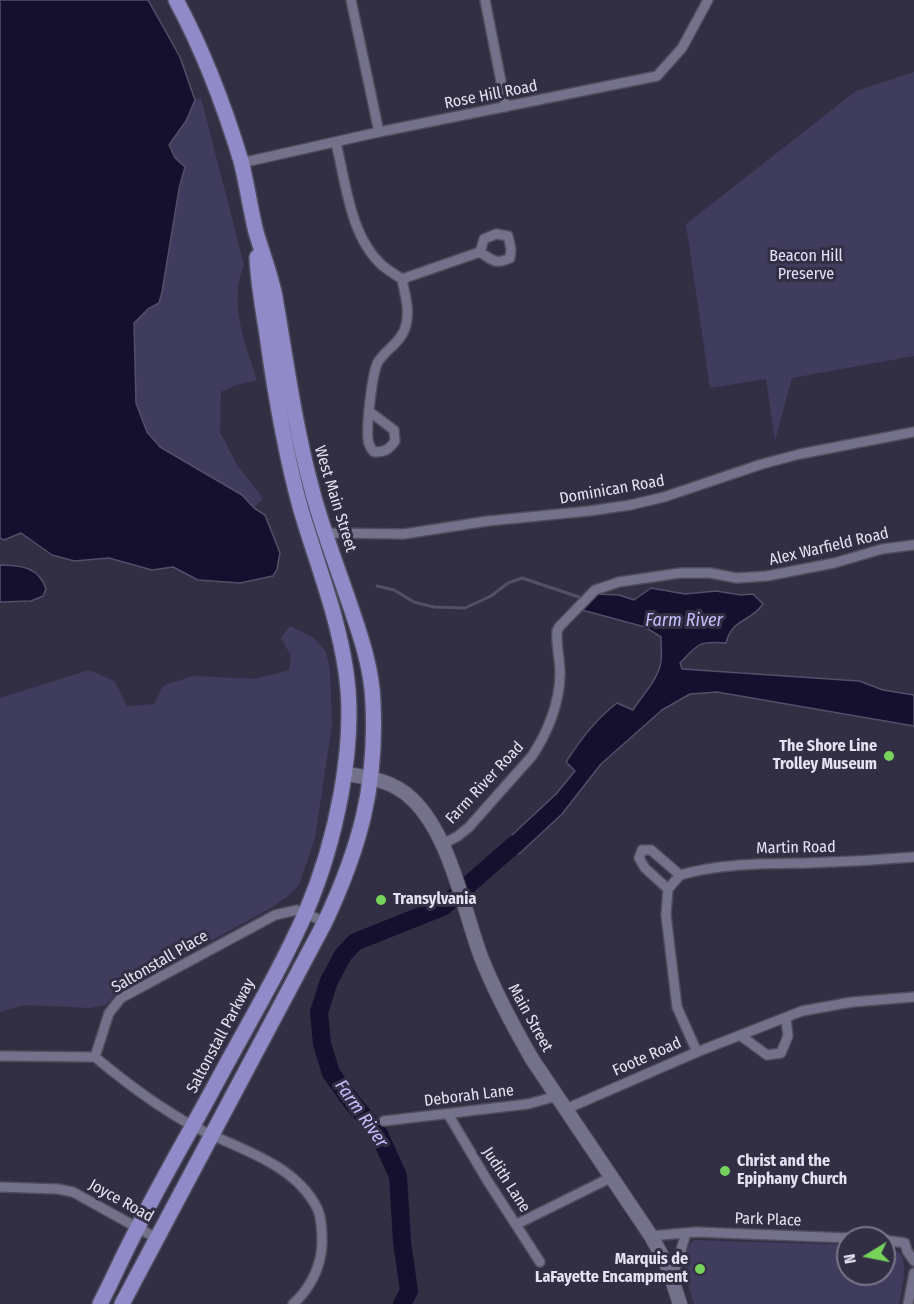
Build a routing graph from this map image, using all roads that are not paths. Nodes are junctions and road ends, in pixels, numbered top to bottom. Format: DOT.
graph roads {
  1 [pos="176,0"];
  2 [pos="351,0"];
  3 [pos="485,0"];
  4 [pos="708,0"];
  5 [pos="506,107"];
  6 [pos="379,132"];
  7 [pos="336,142"];
  8 [pos="241,164"];
  9 [pos="256,230"];
  10 [pos="480,252"];
  11 [pos="402,279"];
  12 [pos="370,412"];
  13 [pos="914,432"];
  14 [pos="325,532"];
  15 [pos="309,536"];
  16 [pos="914,545"];
  17 [pos="609,585"];
  18 [pos="345,774"];
  19 [pos="371,777"];
  20 [pos="443,844"];
  21 [pos="914,857"];
  22 [pos="321,871"];
  23 [pos="680,874"];
  24 [pos="344,880"];
  25 [pos="668,889"];
  26 [pos="305,913"];
  27 [pos="325,922"];
  28 [pos="914,997"];
  29 [pos="786,1019"];
  30 [pos="741,1036"];
  31 [pos="697,1052"];
  32 [pos="0,1056"];
  33 [pos="95,1058"];
  34 [pos="558,1096"];
  35 [pos="566,1109"];
  36 [pos="448,1114"];
  37 [pos="384,1121"];
  38 [pos="193,1126"];
  39 [pos="213,1134"];
  40 [pos="612,1177"];
  41 [pos="0,1187"];
  42 [pos="517,1224"];
  43 [pos="137,1227"];
  44 [pos="686,1233"];
  45 [pos="651,1236"];
  46 [pos="156,1238"];
  47 [pos="836,1238"];
  48 [pos="909,1241"];
  49 [pos="914,1261"];
  50 [pos="540,1262"];
  51 [pos="914,1273"];
  52 [pos="672,1276"];
  53 [pos="100,1304"];
  54 [pos="122,1304"];
  55 [pos="293,1304"];
  56 [pos="680,1304"];
  57 [pos="908,1304"];
  1 -- 8 [label="main road, West Main Street"];
  2 -- 6 [label="street"];
  3 -- 5 [label="street"];
  4 -- 5 [label="street, Rose Hill Road"];
  5 -- 6 [label="street, Rose Hill Road"];
  6 -- 7 [label="street, Rose Hill Road"];
  7 -- 8 [label="street, Rose Hill Road"];
  7 -- 11 [label="street"];
  8 -- 9 [label="main road, West Main Street"];
  9 -- 14 [label="main road, West Main Street"];
  9 -- 15 [label="main road, West Main Street"];
  10 -- 11 [label="street"];
  11 -- 12 [label="street"];
  13 -- 14 [label="street, Dominican Road"];
  14 -- 15 [label="street, Dominican Road"];
  14 -- 19 [label="main road, West Main Street"];
  15 -- 18 [label="main road, West Main Street"];
  16 -- 17 [label="street, Alex Warfield Road"];
  17 -- 20 [label="street, Farm River Road"];
  18 -- 19 [label="main road, Main Street"];
  18 -- 22 [label="main road, Saltonstall Parkway"];
  19 -- 20 [label="main road, Main Street"];
  19 -- 24 [label="main road"];
  20 -- 34 [label="main road, Main Street"];
  21 -- 23 [label="street, Martin Road"];
  22 -- 24 [label="main road"];
  22 -- 26 [label="main road, Saltonstall Parkway"];
  23 -- 25 [label="street"];
  23 -- 25 [label="street"];
  24 -- 27 [label="main road"];
  25 -- 31 [label="street"];
  26 -- 27 [label="street, Saltonstall Place"];
  26 -- 33 [label="street, Saltonstall Place"];
  26 -- 38 [label="main road, Saltonstall Parkway"];
  27 -- 39 [label="main road"];
  28 -- 29 [label="street, Foote Road"];
  29 -- 30 [label="street, Foote Road"];
  29 -- 30 [label="street"];
  30 -- 31 [label="street, Foote Road"];
  31 -- 35 [label="street, Foote Road"];
  32 -- 33 [label="street"];
  33 -- 38 [label="street"];
  34 -- 35 [label="main road, Main Street"];
  34 -- 36 [label="street, Deborah Lane"];
  35 -- 40 [label="main road, Main Street"];
  36 -- 37 [label="street, Deborah Lane"];
  36 -- 42 [label="street, Judith Lane"];
  38 -- 39 [label="street"];
  38 -- 43 [label="main road, Saltonstall Parkway"];
  39 -- 46 [label="main road"];
  39 -- 55 [label="street"];
  40 -- 42 [label="street"];
  40 -- 45 [label="main road, Main Street"];
  41 -- 43 [label="street, Joyce Road"];
  42 -- 50 [label="street, Judith Lane"];
  43 -- 46 [label="street, Joyce Road"];
  43 -- 53 [label="main road, Saltonstall Parkway"];
  44 -- 45 [label="street, Park Place"];
  44 -- 47 [label="street, Park Place"];
  44 -- 52 [label="street"];
  45 -- 52 [label="main road, Main Street"];
  46 -- 54 [label="main road"];
  48 -- 49 [label="street"];
  51 -- 57 [label="street"];
  52 -- 56 [label="main road, Main Street"];
}
